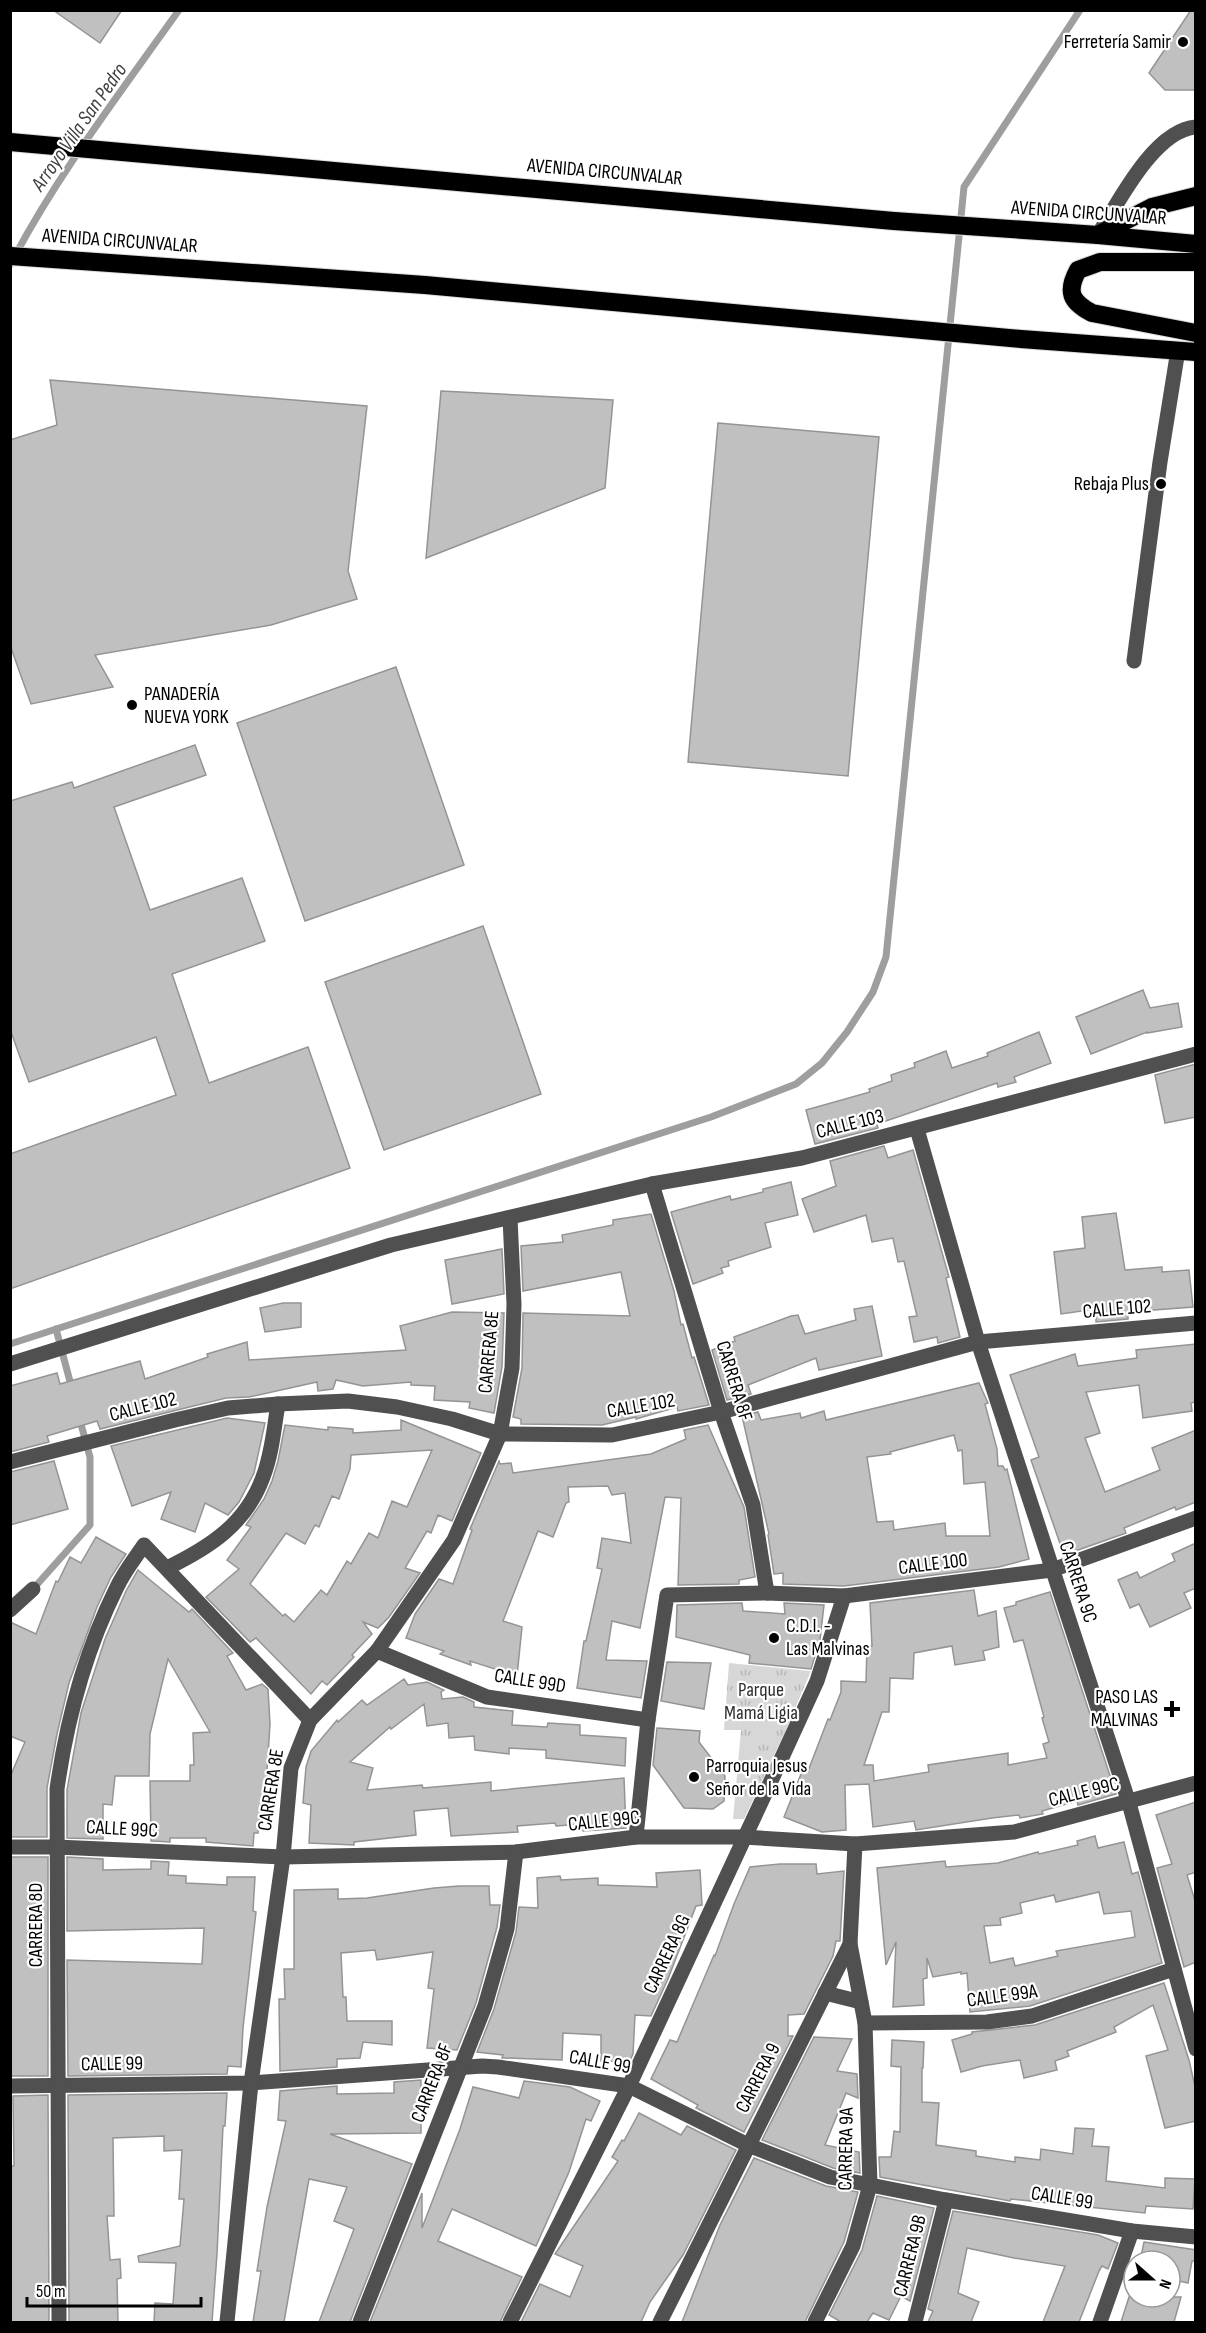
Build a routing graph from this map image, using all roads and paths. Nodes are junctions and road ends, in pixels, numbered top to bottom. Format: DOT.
graph roads {
  1 [pos="1196,127"];
  2 [pos="10,142"];
  3 [pos="1196,196"];
  4 [pos="1098,235"];
  5 [pos="1196,244"];
  6 [pos="10,256"];
  7 [pos="1196,262"];
  8 [pos="1196,333"];
  9 [pos="1187,351"];
  10 [pos="1134,661"];
  11 [pos="1196,1054"];
  12 [pos="917,1129"];
  13 [pos="652,1184"];
  14 [pos="510,1218"];
  15 [pos="1196,1323"];
  16 [pos="978,1342"];
  17 [pos="10,1364"];
  18 [pos="278,1404"];
  19 [pos="721,1412"];
  20 [pos="500,1434"];
  21 [pos="10,1462"];
  22 [pos="1196,1518"];
  23 [pos="167,1568"];
  24 [pos="1052,1570"];
  25 [pos="33,1589"];
  26 [pos="767,1593"];
  27 [pos="844,1596"];
  28 [pos="10,1610"];
  29 [pos="377,1651"];
  30 [pos="310,1720"];
  31 [pos="648,1720"];
  32 [pos="1196,1783"];
  33 [pos="1129,1803"];
  34 [pos="636,1837"];
  35 [pos="743,1837"];
  36 [pos="855,1844"];
  37 [pos="10,1847"];
  38 [pos="56,1847"];
  39 [pos="516,1852"];
  40 [pos="283,1857"];
  41 [pos="850,1944"];
  42 [pos="1174,1969"];
  43 [pos="825,1993"];
  44 [pos="861,2002"];
  45 [pos="865,2024"];
  46 [pos="1196,2049"];
  47 [pos="460,2069"];
  48 [pos="251,2084"];
  49 [pos="10,2086"];
  50 [pos="58,2086"];
  51 [pos="629,2086"];
  52 [pos="748,2145"];
  53 [pos="870,2186"];
  54 [pos="946,2200"];
  55 [pos="1132,2231"];
  56 [pos="1196,2237"];
  57 [pos="59,2322"];
  58 [pos="227,2322"];
  59 [pos="360,2322"];
  60 [pos="510,2322"];
  61 [pos="660,2322"];
  62 [pos="815,2322"];
  63 [pos="915,2322"];
  64 [pos="1100,2322"];
  1 -- 4 [label="street"];
  2 -- 4 [label="highway, AVENIDA CIRCUNVALAR"];
  3 -- 4 [label="highway"];
  4 -- 5 [label="highway, AVENIDA CIRCUNVALAR"];
  6 -- 9 [label="highway, AVENIDA CIRCUNVALAR"];
  7 -- 8 [label="highway"];
  9 -- 10 [label="street"];
  11 -- 12 [label="street, CALLE 103"];
  12 -- 13 [label="street, CALLE 103"];
  12 -- 16 [label="street, CARRERA 9C"];
  13 -- 14 [label="street, CALLE 103"];
  13 -- 19 [label="street, CARRERA 8F"];
  14 -- 17 [label="street, CALLE 103"];
  14 -- 20 [label="street, CARRERA 8E"];
  15 -- 16 [label="street, CALLE 102"];
  16 -- 19 [label="street, CALLE 102"];
  16 -- 24 [label="street, CARRERA 9C"];
  18 -- 20 [label="street, CALLE 102"];
  18 -- 21 [label="street, CALLE 102"];
  18 -- 23 [label="street"];
  19 -- 20 [label="street, CALLE 102"];
  19 -- 26 [label="street, CARRERA 8F"];
  20 -- 29 [label="street, CARRERA 8E"];
  22 -- 24 [label="street, CALLE 100"];
  23 -- 30 [label="street"];
  23 -- 38 [label="street, CARRERA 8D"];
  24 -- 27 [label="street, CALLE 100"];
  24 -- 33 [label="street, CARRERA 9C"];
  25 -- 28 [label="street"];
  26 -- 27 [label="street, CALLE 100"];
  26 -- 31 [label="street, CALLE 100"];
  27 -- 35 [label="street, CARRERA 8G"];
  29 -- 30 [label="street, CARRERA 8E"];
  29 -- 31 [label="street, CALLE 99D"];
  30 -- 40 [label="street, CARRERA 8E"];
  31 -- 34 [label="street"];
  32 -- 33 [label="street, CALLE 99C"];
  33 -- 36 [label="street, CALLE 99C"];
  33 -- 42 [label="street, CARRERA 9C"];
  34 -- 35 [label="street, CALLE 99C"];
  34 -- 39 [label="street, CALLE 99C"];
  35 -- 36 [label="street, CALLE 99C"];
  35 -- 51 [label="street, CARRERA 8G"];
  36 -- 41 [label="street, CARRERA 9"];
  37 -- 38 [label="street, CALLE 99C"];
  38 -- 40 [label="street, CALLE 99C"];
  38 -- 50 [label="street, CARRERA 8D"];
  39 -- 40 [label="street, CALLE 99C"];
  39 -- 47 [label="street, CARRERA 8F"];
  40 -- 48 [label="street, CARRERA 8E"];
  41 -- 43 [label="street, CARRERA 9"];
  41 -- 44 [label="street, CARRERA 9A"];
  42 -- 45 [label="street, CALLE 99A"];
  42 -- 46 [label="street, CARRERA 9C"];
  43 -- 44 [label="street"];
  43 -- 52 [label="street, CARRERA 9"];
  44 -- 45 [label="street, CARRERA 9A"];
  45 -- 53 [label="street, CARRERA 9A"];
  47 -- 48 [label="street, CALLE 99"];
  47 -- 51 [label="street, CALLE 99"];
  47 -- 59 [label="street, CARRERA 8F"];
  48 -- 50 [label="street, CALLE 99"];
  48 -- 58 [label="street, CARRERA 8E"];
  49 -- 50 [label="street, CALLE 99"];
  50 -- 57 [label="street, CARRERA 8D"];
  51 -- 52 [label="street, CALLE 99"];
  51 -- 60 [label="street, CARRERA 8G"];
  52 -- 53 [label="street, CALLE 99"];
  52 -- 61 [label="street, CARRERA 9"];
  53 -- 54 [label="street, CALLE 99"];
  53 -- 62 [label="street, CARRERA 9A"];
  54 -- 55 [label="street, CALLE 99"];
  54 -- 63 [label="street, CARRERA 9B"];
  55 -- 56 [label="street, CALLE 99"];
  55 -- 64 [label="street"];
}
